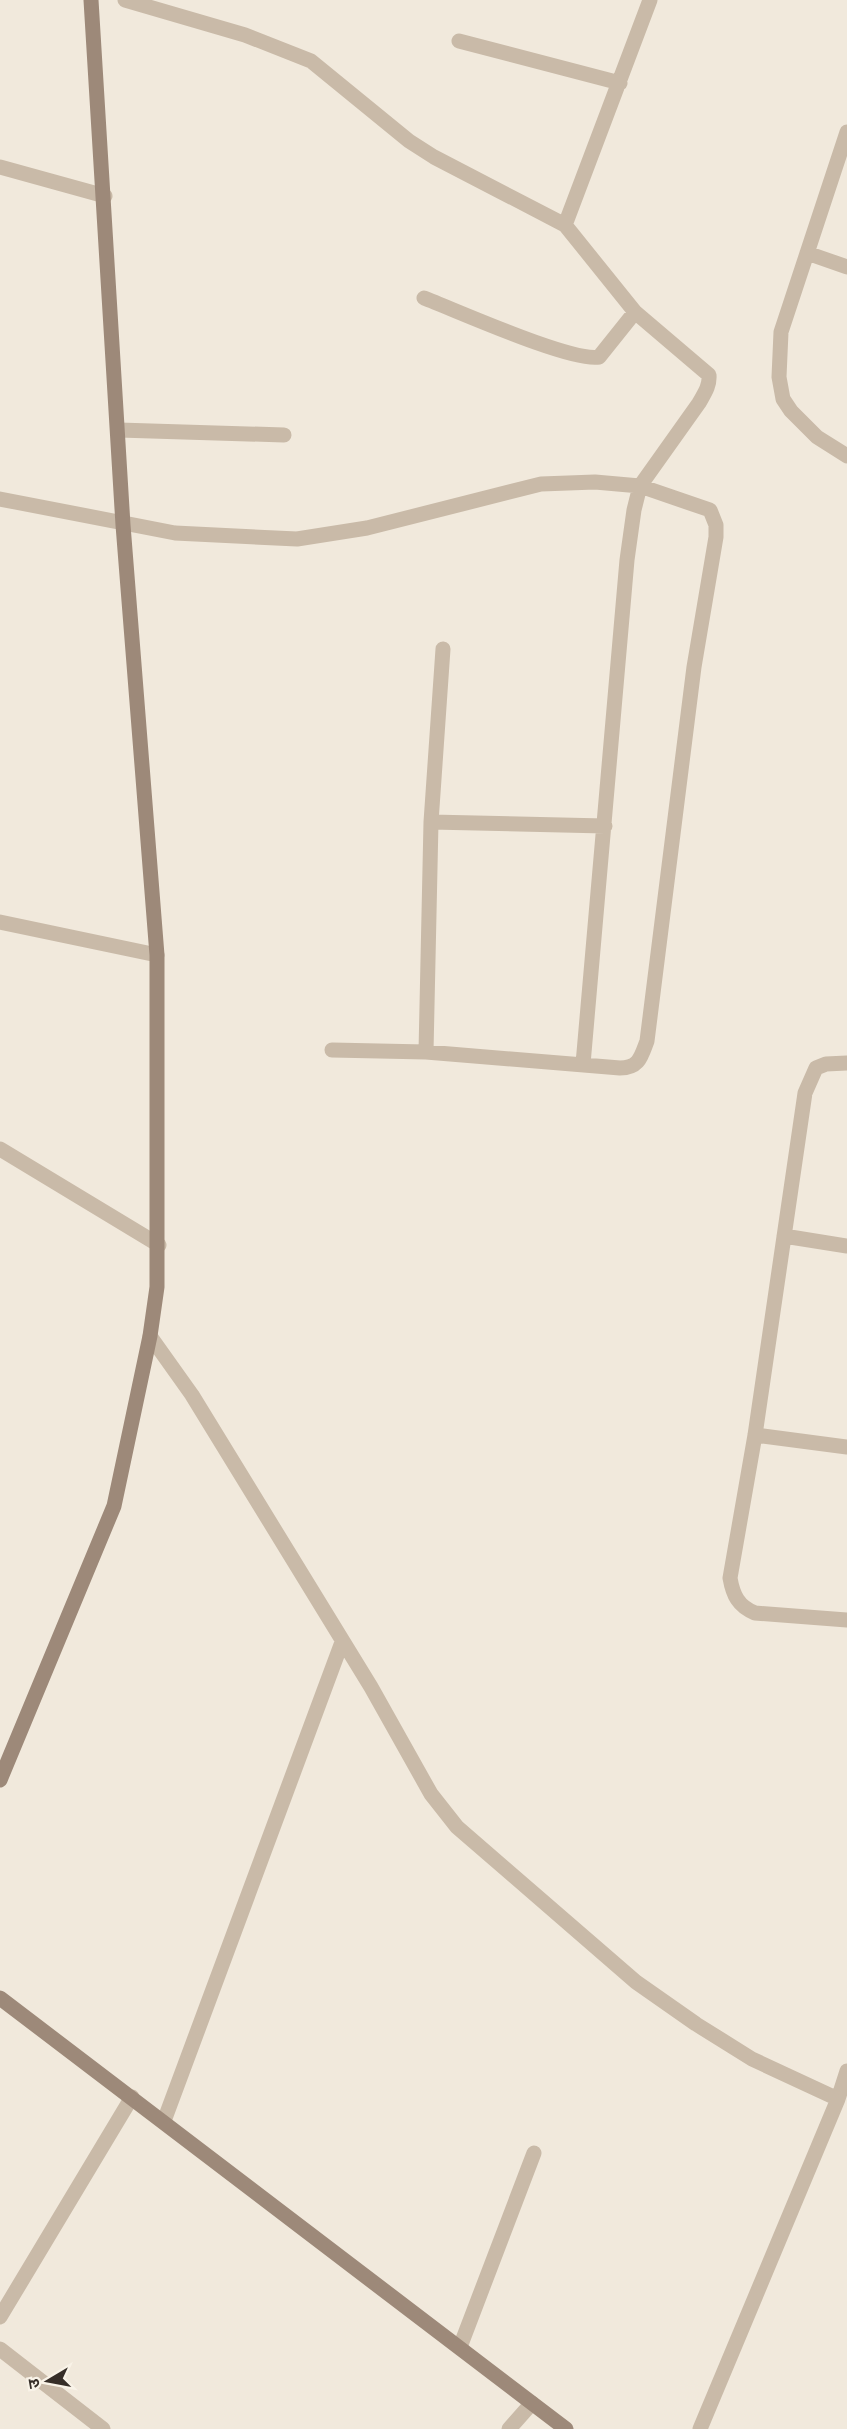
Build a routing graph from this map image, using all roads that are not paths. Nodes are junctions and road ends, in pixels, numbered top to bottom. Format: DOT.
graph roads {
  1 [pos="91,0"];
  2 [pos="125,0"];
  3 [pos="650,0"];
  4 [pos="459,41"];
  5 [pos="620,83"];
  6 [pos="847,132"];
  7 [pos="0,167"];
  8 [pos="105,196"];
  9 [pos="565,225"];
  10 [pos="807,253"];
  11 [pos="847,267"];
  12 [pos="424,298"];
  13 [pos="635,312"];
  14 [pos="119,430"];
  15 [pos="284,435"];
  16 [pos="847,456"];
  17 [pos="640,486"];
  18 [pos="0,499"];
  19 [pos="123,525"];
  20 [pos="443,649"];
  21 [pos="431,822"];
  22 [pos="605,826"];
  23 [pos="0,922"];
  24 [pos="157,956"];
  25 [pos="332,1050"];
  26 [pos="426,1052"];
  27 [pos="847,1063"];
  28 [pos="583,1064"];
  29 [pos="0,1149"];
  30 [pos="784,1236"];
  31 [pos="159,1245"];
  32 [pos="847,1246"];
  33 [pos="150,1336"];
  34 [pos="754,1435"];
  35 [pos="847,1447"];
  36 [pos="847,1620"];
  37 [pos="342,1642"];
  38 [pos="0,1780"];
  39 [pos="0,1998"];
  40 [pos="847,2070"];
  41 [pos="132,2097"];
  42 [pos="838,2099"];
  43 [pos="164,2121"];
  44 [pos="534,2153"];
  45 [pos="0,2317"];
  46 [pos="459,2347"];
  47 [pos="0,2349"];
  48 [pos="532,2403"];
  49 [pos="103,2429"];
  50 [pos="509,2429"];
  51 [pos="566,2429"];
  52 [pos="700,2429"];
  1 -- 8 [label="street"];
  2 -- 9 [label="street"];
  3 -- 5 [label="street"];
  4 -- 5 [label="street"];
  5 -- 9 [label="street"];
  6 -- 10 [label="street"];
  7 -- 8 [label="street"];
  8 -- 14 [label="street"];
  9 -- 13 [label="street"];
  10 -- 11 [label="street"];
  10 -- 16 [label="street"];
  12 -- 13 [label="street"];
  13 -- 17 [label="street"];
  14 -- 15 [label="street"];
  14 -- 19 [label="street"];
  17 -- 19 [label="street"];
  17 -- 22 [label="street"];
  17 -- 28 [label="street"];
  18 -- 19 [label="street"];
  19 -- 24 [label="street"];
  20 -- 21 [label="street"];
  21 -- 22 [label="street"];
  21 -- 26 [label="street"];
  22 -- 28 [label="street"];
  23 -- 24 [label="street"];
  24 -- 31 [label="street"];
  25 -- 26 [label="street"];
  26 -- 28 [label="street"];
  27 -- 30 [label="street"];
  29 -- 31 [label="street"];
  30 -- 32 [label="street"];
  30 -- 34 [label="street"];
  31 -- 33 [label="street"];
  33 -- 37 [label="street"];
  33 -- 38 [label="street"];
  34 -- 35 [label="street"];
  34 -- 36 [label="street"];
  37 -- 42 [label="street"];
  37 -- 43 [label="street"];
  39 -- 41 [label="street"];
  40 -- 42 [label="street"];
  41 -- 43 [label="street"];
  41 -- 45 [label="street"];
  42 -- 52 [label="street"];
  43 -- 46 [label="street"];
  44 -- 46 [label="street"];
  46 -- 48 [label="street"];
  47 -- 49 [label="street"];
  48 -- 50 [label="street"];
  48 -- 51 [label="street"];
}
